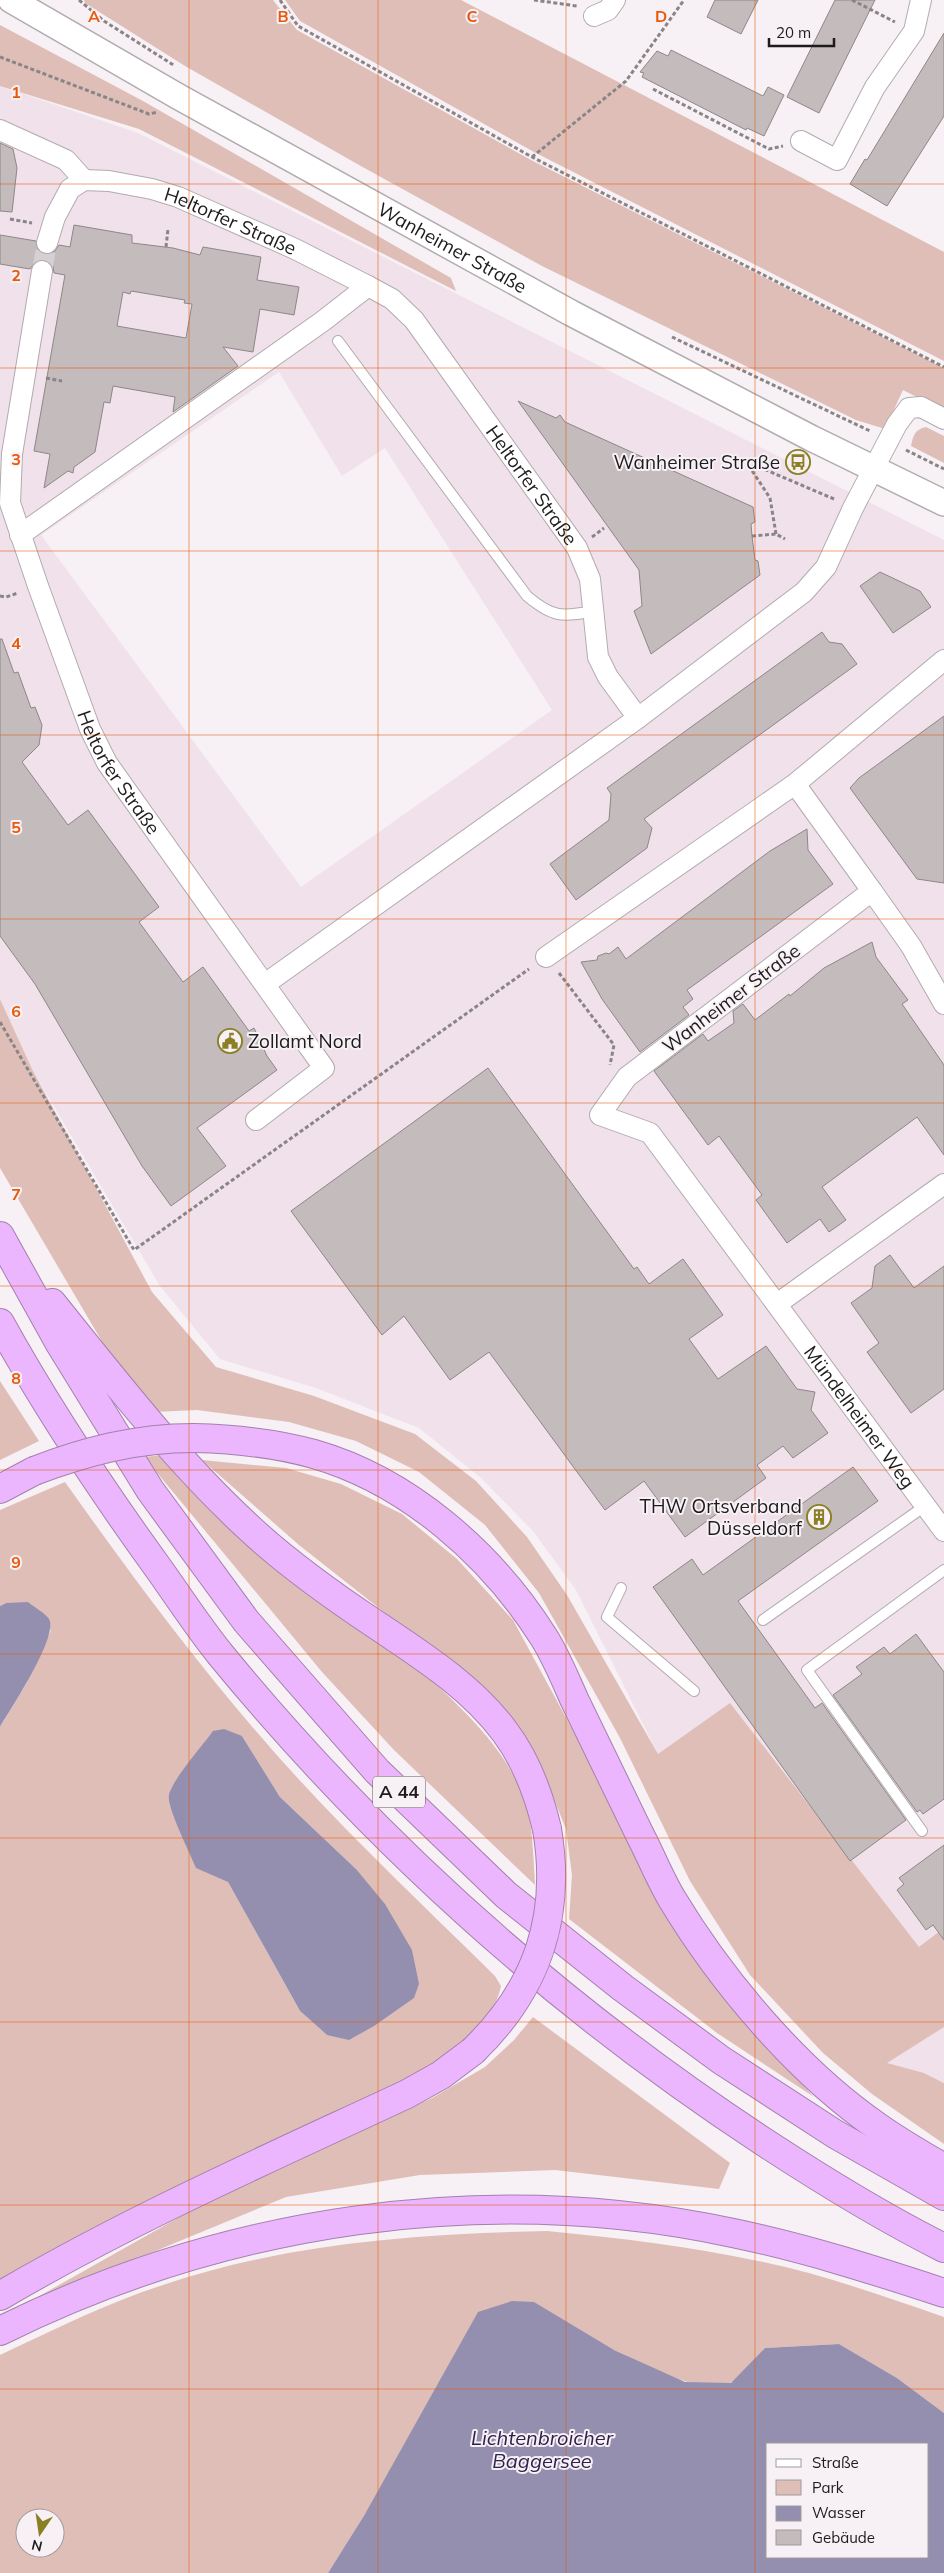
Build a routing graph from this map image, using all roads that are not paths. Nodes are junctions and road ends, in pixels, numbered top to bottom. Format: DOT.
graph roads {
  1 [pos="10,0"];
  2 [pos="615,0"];
  3 [pos="921,0"];
  4 [pos="41,7"];
  5 [pos="594,16"];
  6 [pos="0,130"];
  7 [pos="801,141"];
  8 [pos="84,180"];
  9 [pos="47,243"];
  10 [pos="42,271"];
  11 [pos="368,286"];
  12 [pos="338,341"];
  13 [pos="944,419"];
  14 [pos="874,469"];
  15 [pos="944,503"];
  16 [pos="20,535"];
  17 [pos="594,611"];
  18 [pos="944,660"];
  19 [pos="638,718"];
  20 [pos="795,784"];
  21 [pos="872,891"];
  22 [pos="546,957"];
  23 [pos="265,984"];
  24 [pos="944,1004"];
  25 [pos="600,1115"];
  26 [pos="256,1120"];
  27 [pos="944,1184"];
  28 [pos="1,1239"];
  29 [pos="777,1304"];
  30 [pos="0,1323"];
  31 [pos="0,1489"];
  32 [pos="925,1506"];
  33 [pos="944,1531"];
  34 [pos="944,1570"];
  35 [pos="621,1588"];
  36 [pos="762,1620"];
  37 [pos="694,1691"];
  38 [pos="922,1831"];
  39 [pos="944,2168"];
  40 [pos="944,2196"];
  41 [pos="944,2248"];
  42 [pos="944,2293"];
  43 [pos="0,2296"];
  44 [pos="0,2331"];
  1 -- 4 [label="street, Wanheimer Straße"];
  2 -- 5 [label="street"];
  3 -- 7 [label="street"];
  4 -- 14 [label="street, Wanheimer Straße"];
  6 -- 8 [label="street"];
  8 -- 9 [label="street"];
  8 -- 11 [label="street, Heltorfer Straße"];
  10 -- 16 [label="street, Heltorfer Straße"];
  11 -- 16 [label="street"];
  11 -- 17 [label="street, Heltorfer Straße"];
  12 -- 17 [label="lane"];
  13 -- 14 [label="street"];
  14 -- 15 [label="street, Wanheimer Straße"];
  14 -- 19 [label="street"];
  16 -- 23 [label="street, Heltorfer Straße"];
  17 -- 19 [label="street, Heltorfer Straße"];
  18 -- 20 [label="street"];
  19 -- 23 [label="street"];
  20 -- 21 [label="street"];
  20 -- 22 [label="street"];
  21 -- 24 [label="street"];
  21 -- 25 [label="street, Wanheimer Straße"];
  23 -- 26 [label="street, Heltorfer Straße"];
  25 -- 29 [label="street, Mündelheimer Weg"];
  27 -- 29 [label="street"];
  28 -- 40 [label="highway, A 44"];
  28 -- 43 [label="highway, bridge"];
  29 -- 32 [label="street, Mündelheimer Weg"];
  30 -- 41 [label="highway, A 44"];
  31 -- 39 [label="highway, bridge"];
  32 -- 33 [label="street, Mündelheimer Weg"];
  32 -- 36 [label="lane"];
  34 -- 38 [label="lane"];
  35 -- 37 [label="lane"];
  42 -- 44 [label="highway"];
}
